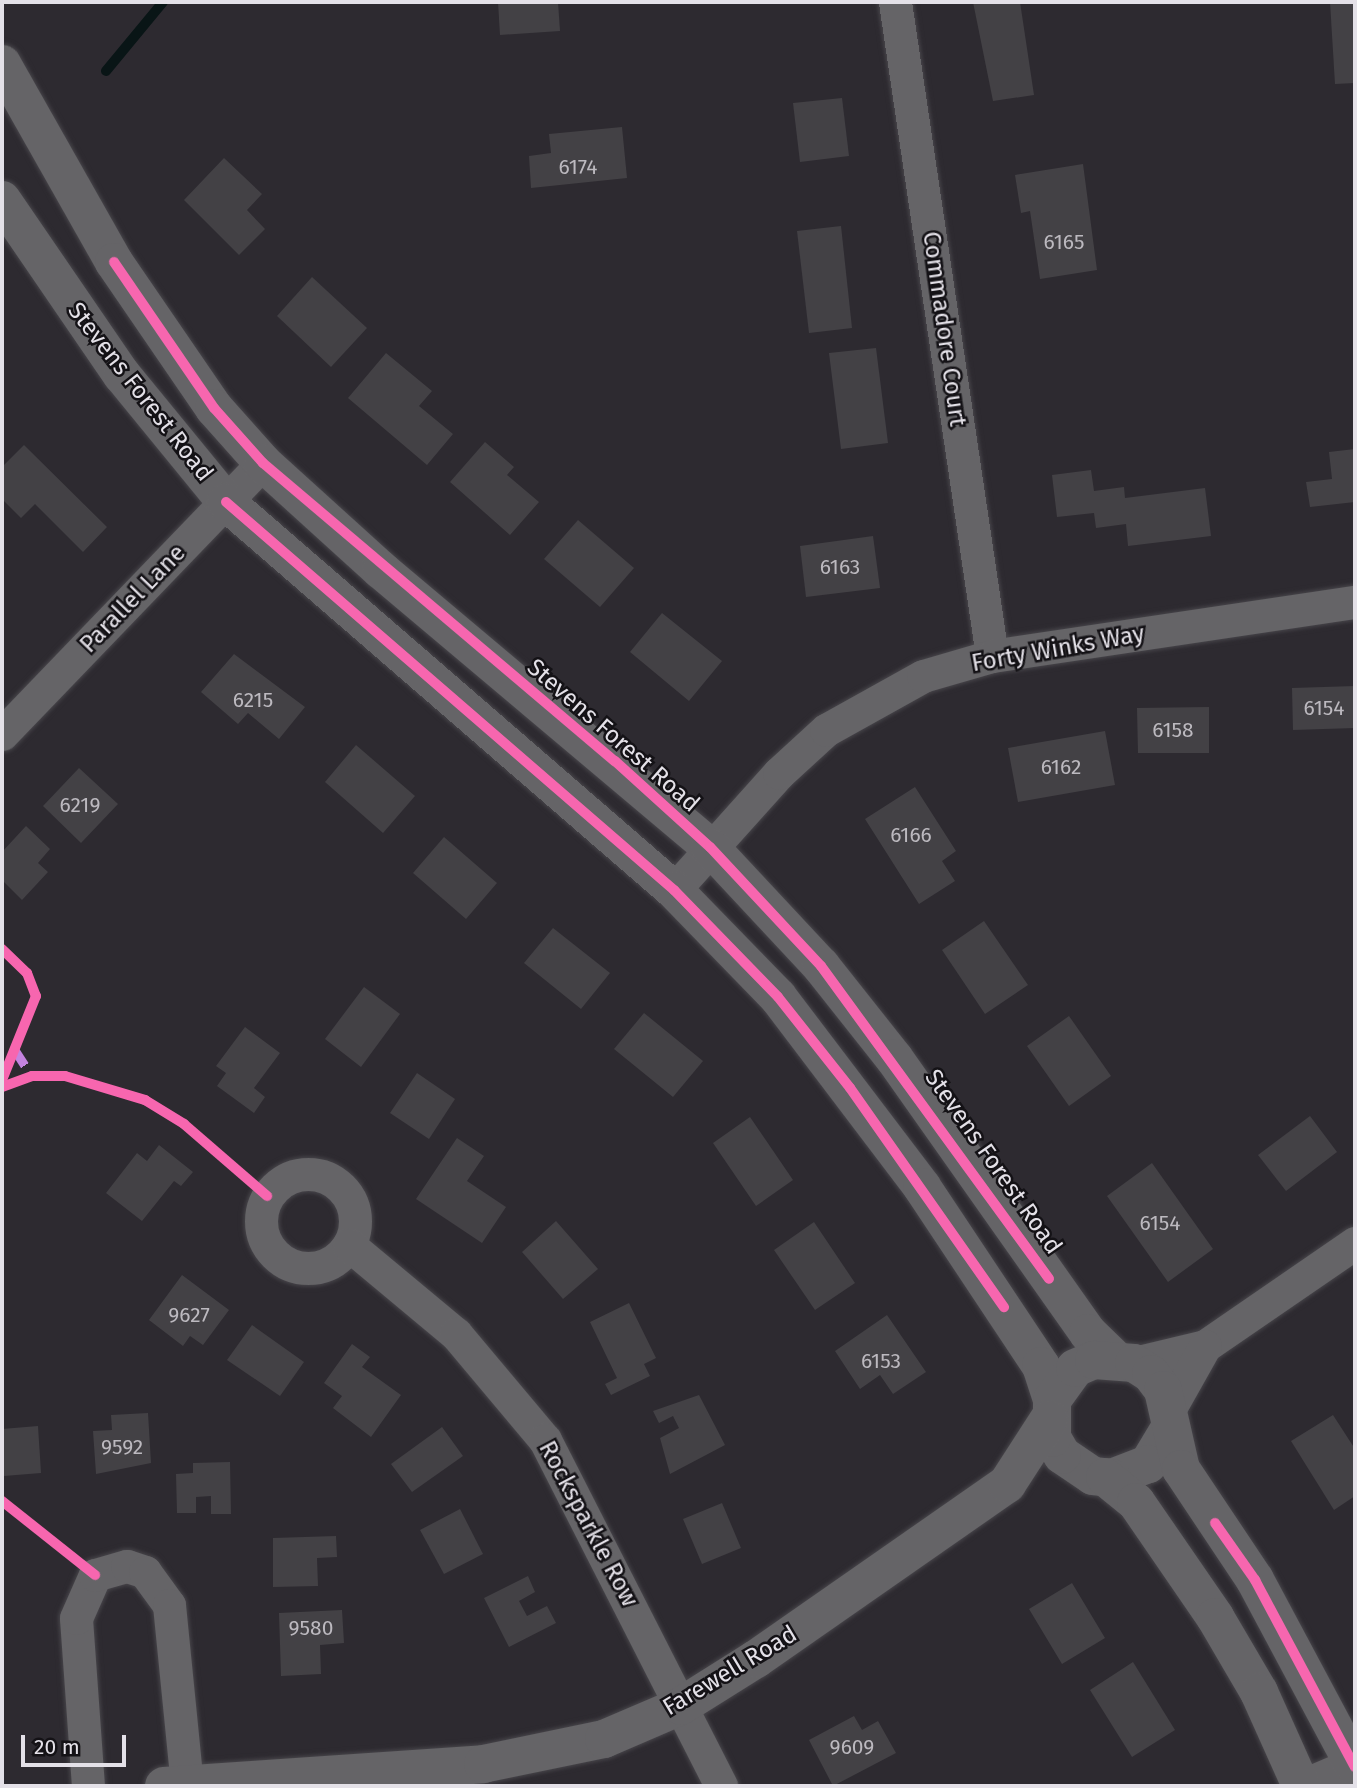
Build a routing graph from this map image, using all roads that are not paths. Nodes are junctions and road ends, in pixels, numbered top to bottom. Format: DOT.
graph roads {
  1 [pos="895,2"];
  2 [pos="2,64"];
  3 [pos="2,200"];
  4 [pos="263,463"];
  5 [pos="226,502"];
  6 [pos="1355,603"];
  7 [pos="992,656"];
  8 [pos="2,734"];
  9 [pos="710,847"];
  10 [pos="674,890"];
  11 [pos="1355,1243"];
  12 [pos="349,1245"];
  13 [pos="1205,1346"];
  14 [pos="1124,1360"];
  15 [pos="1051,1409"];
  16 [pos="1168,1420"];
  17 [pos="1095,1475"];
  18 [pos="1007,1483"];
  19 [pos="681,1706"];
  20 [pos="1355,1764"];
  21 [pos="88,1786"];
  22 [pos="164,1786"];
  23 [pos="187,1786"];
  24 [pos="720,1786"];
  25 [pos="1301,1786"];
  1 -- 7 [label="street, Commadore Court"];
  2 -- 4 [label="street, Stevens Forest Road"];
  3 -- 5 [label="street, Stevens Forest Road"];
  4 -- 5 [label="street, Parallel Lane"];
  4 -- 9 [label="street, Stevens Forest Road"];
  5 -- 8 [label="street, Parallel Lane"];
  5 -- 10 [label="street, Stevens Forest Road"];
  6 -- 7 [label="street, Forty Winks Way"];
  7 -- 9 [label="street, Forty Winks Way"];
  9 -- 10 [label="street, Forty Winks Way"];
  9 -- 14 [label="street, Stevens Forest Road"];
  10 -- 15 [label="street, Stevens Forest Road"];
  11 -- 13 [label="street"];
  12 -- 19 [label="street, Rocksparkle Row"];
  13 -- 14 [label="street"];
  13 -- 16 [label="street"];
  14 -- 15 [label="street"];
  14 -- 16 [label="street, Stevens Forest Road"];
  15 -- 17 [label="street, Stevens Forest Road"];
  15 -- 18 [label="street, Farewell Road"];
  16 -- 17 [label="street"];
  16 -- 20 [label="street, Stevens Forest Road"];
  17 -- 18 [label="street, Farewell Road"];
  17 -- 25 [label="street, Stevens Forest Road"];
  18 -- 19 [label="street, Farewell Road"];
  19 -- 23 [label="street, Farewell Road"];
  19 -- 24 [label="street, Rocksparkle Row"];
  20 -- 25 [label="street"];
  21 -- 23 [label="street"];
  22 -- 23 [label="street, Farewell Road"];
}
